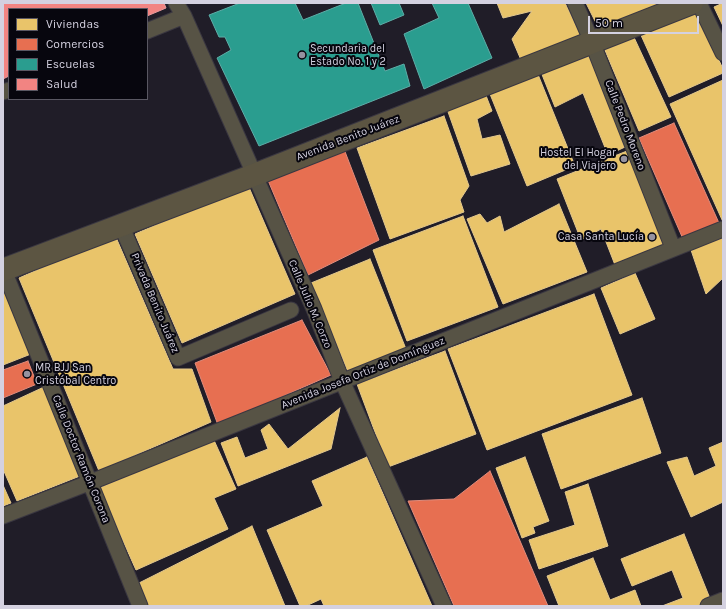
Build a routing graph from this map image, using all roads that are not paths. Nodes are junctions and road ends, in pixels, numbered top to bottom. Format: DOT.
graph roads {
  1 [pos="176,3"];
  2 [pos="575,3"];
  3 [pos="692,3"];
  4 [pos="699,3"];
  5 [pos="184,16"];
  6 [pos="148,31"];
  7 [pos="592,42"];
  8 [pos="723,53"];
  9 [pos="254,175"];
  10 [pos="121,225"];
  11 [pos="723,229"];
  12 [pos="672,248"];
  13 [pos="3,269"];
  14 [pos="291,310"];
  15 [pos="342,381"];
  16 [pos="91,482"];
  17 [pos="3,516"];
  18 [pos="723,600"];
  19 [pos="140,606"];
  20 [pos="444,606"];
  21 [pos="708,606"];
  1 -- 5 [label="street, Calle Julio M. Corzo"];
  2 -- 7 [label="street, Calle Pedro Moreno"];
  3 -- 7 [label="street, Avenida Benito Juárez"];
  4 -- 8 [label="street"];
  5 -- 6 [label="street"];
  5 -- 9 [label="street, Calle Julio M. Corzo"];
  7 -- 9 [label="street, Avenida Benito Juárez"];
  7 -- 12 [label="street, Calle Pedro Moreno"];
  9 -- 10 [label="street, Avenida Benito Juárez"];
  9 -- 15 [label="street, Calle Julio M. Corzo"];
  10 -- 13 [label="street, Avenida Benito Juárez"];
  10 -- 14 [label="street, Privada Benito Juárez"];
  11 -- 12 [label="street, Avenida Josefa Ortiz de Domínguez"];
  12 -- 15 [label="street, Avenida Josefa Ortiz de Domínguez"];
  13 -- 16 [label="street, Calle Doctor Ramón Corona"];
  15 -- 16 [label="street, Avenida Josefa Ortiz de Domínguez"];
  15 -- 20 [label="street, Calle Julio M. Corzo"];
  16 -- 17 [label="street, Avenida Josefa Ortiz de Domínguez"];
  16 -- 19 [label="street, Calle Doctor Ramón Corona"];
  18 -- 21 [label="street"];
}
